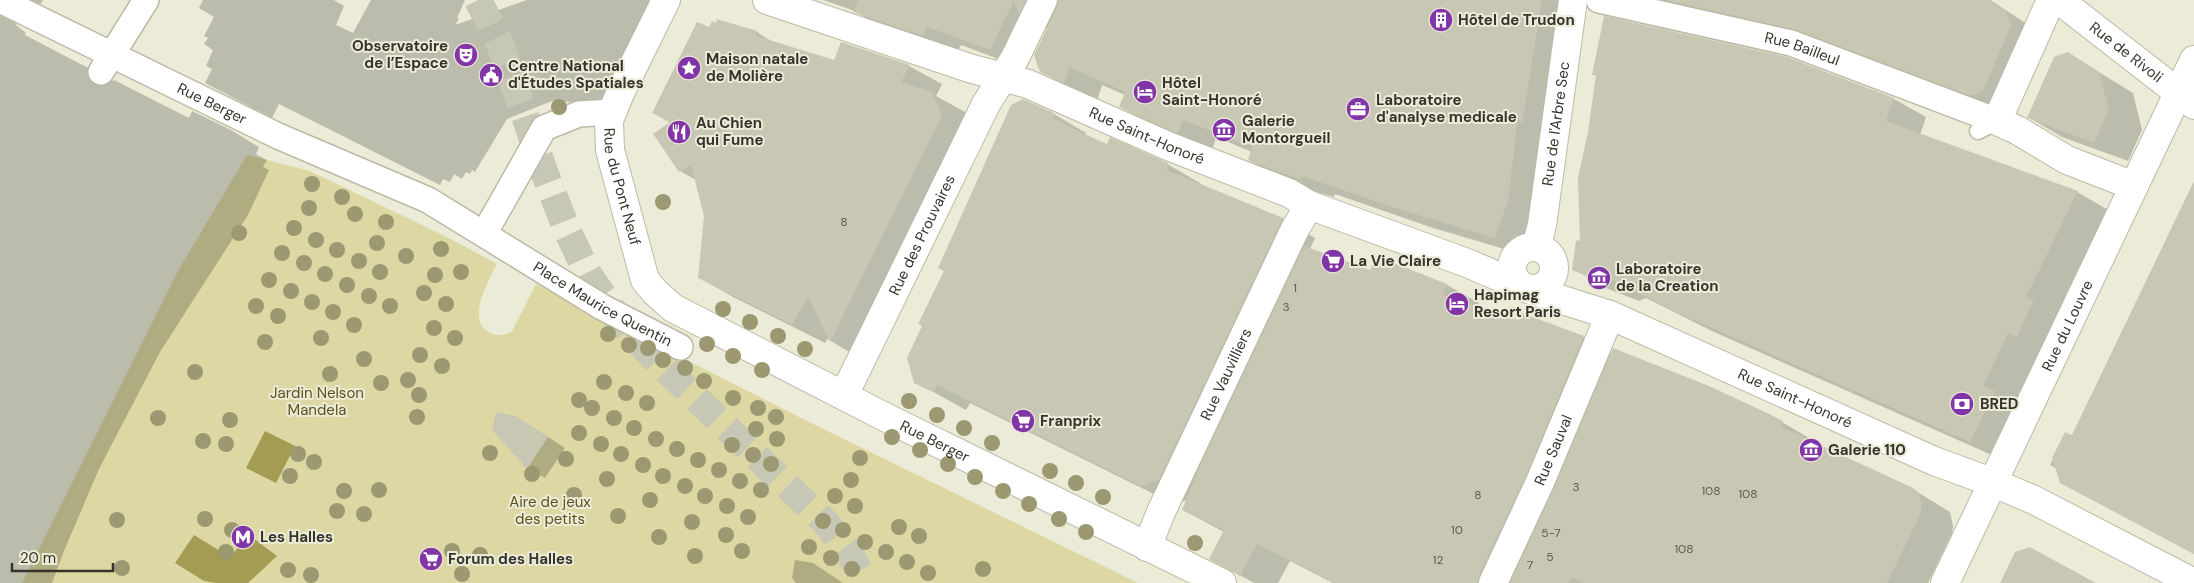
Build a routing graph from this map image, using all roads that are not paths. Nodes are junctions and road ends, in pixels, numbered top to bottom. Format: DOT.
graph roads {
  1 [pos="0,0"];
  2 [pos="146,0"];
  3 [pos="666,0"];
  4 [pos="767,0"];
  5 [pos="1043,0"];
  6 [pos="1573,0"];
  7 [pos="1599,0"];
  8 [pos="2051,0"];
  9 [pos="2059,0"];
  10 [pos="106,64"];
  11 [pos="2193,66"];
  12 [pos="1003,78"];
  13 [pos="2186,99"];
  14 [pos="612,112"];
  15 [pos="1987,126"];
  16 [pos="2134,186"];
  17 [pos="428,200"];
  18 [pos="1309,205"];
  19 [pos="484,234"];
  20 [pos="1525,288"];
  21 [pos="655,292"];
  22 [pos="1610,315"];
  23 [pos="680,347"];
  24 [pos="844,395"];
  25 [pos="1994,484"];
  26 [pos="1147,547"];
  27 [pos="1222,583"];
  28 [pos="1493,583"];
  29 [pos="1945,583"];
  30 [pos="2194,583"];
  1 -- 10 [label="street, Rue Berger"];
  2 -- 10 [label="street"];
  3 -- 14 [label="street, Rue du Pont Neuf"];
  4 -- 12 [label="street, Rue Saint-Honoré"];
  5 -- 12 [label="street, Rue des Prouvaires"];
  6 -- 20 [label="street, Rue de l'Arbre Sec"];
  7 -- 15 [label="street, Rue Bailleul"];
  8 -- 15 [label="street"];
  9 -- 13 [label="street, Rue de Rivoli"];
  10 -- 17 [label="street, Rue Berger"];
  11 -- 13 [label="street, Rue du Louvre"];
  12 -- 18 [label="street, Rue Saint-Honoré"];
  12 -- 24 [label="street, Rue des Prouvaires"];
  13 -- 16 [label="street, Rue du Louvre"];
  14 -- 19 [label="street"];
  14 -- 21 [label="street, Rue du Pont Neuf"];
  15 -- 16 [label="street, Rue Bailleul"];
  16 -- 25 [label="street, Rue du Louvre"];
  17 -- 19 [label="street, Place Maurice Quentin"];
  18 -- 20 [label="street, Rue Saint-Honoré"];
  18 -- 26 [label="street, Rue Vauvilliers"];
  19 -- 23 [label="street, Place Maurice Quentin"];
  20 -- 22 [label="street, Rue Saint-Honoré"];
  21 -- 24 [label="street, Rue Berger"];
  22 -- 25 [label="street, Rue Saint-Honoré"];
  22 -- 28 [label="street, Rue Sauval"];
  24 -- 26 [label="street, Rue Berger"];
  25 -- 29 [label="street, Rue du Louvre"];
  25 -- 30 [label="street, Rue Saint-Honoré"];
  26 -- 27 [label="street, Rue Berger"];
}
